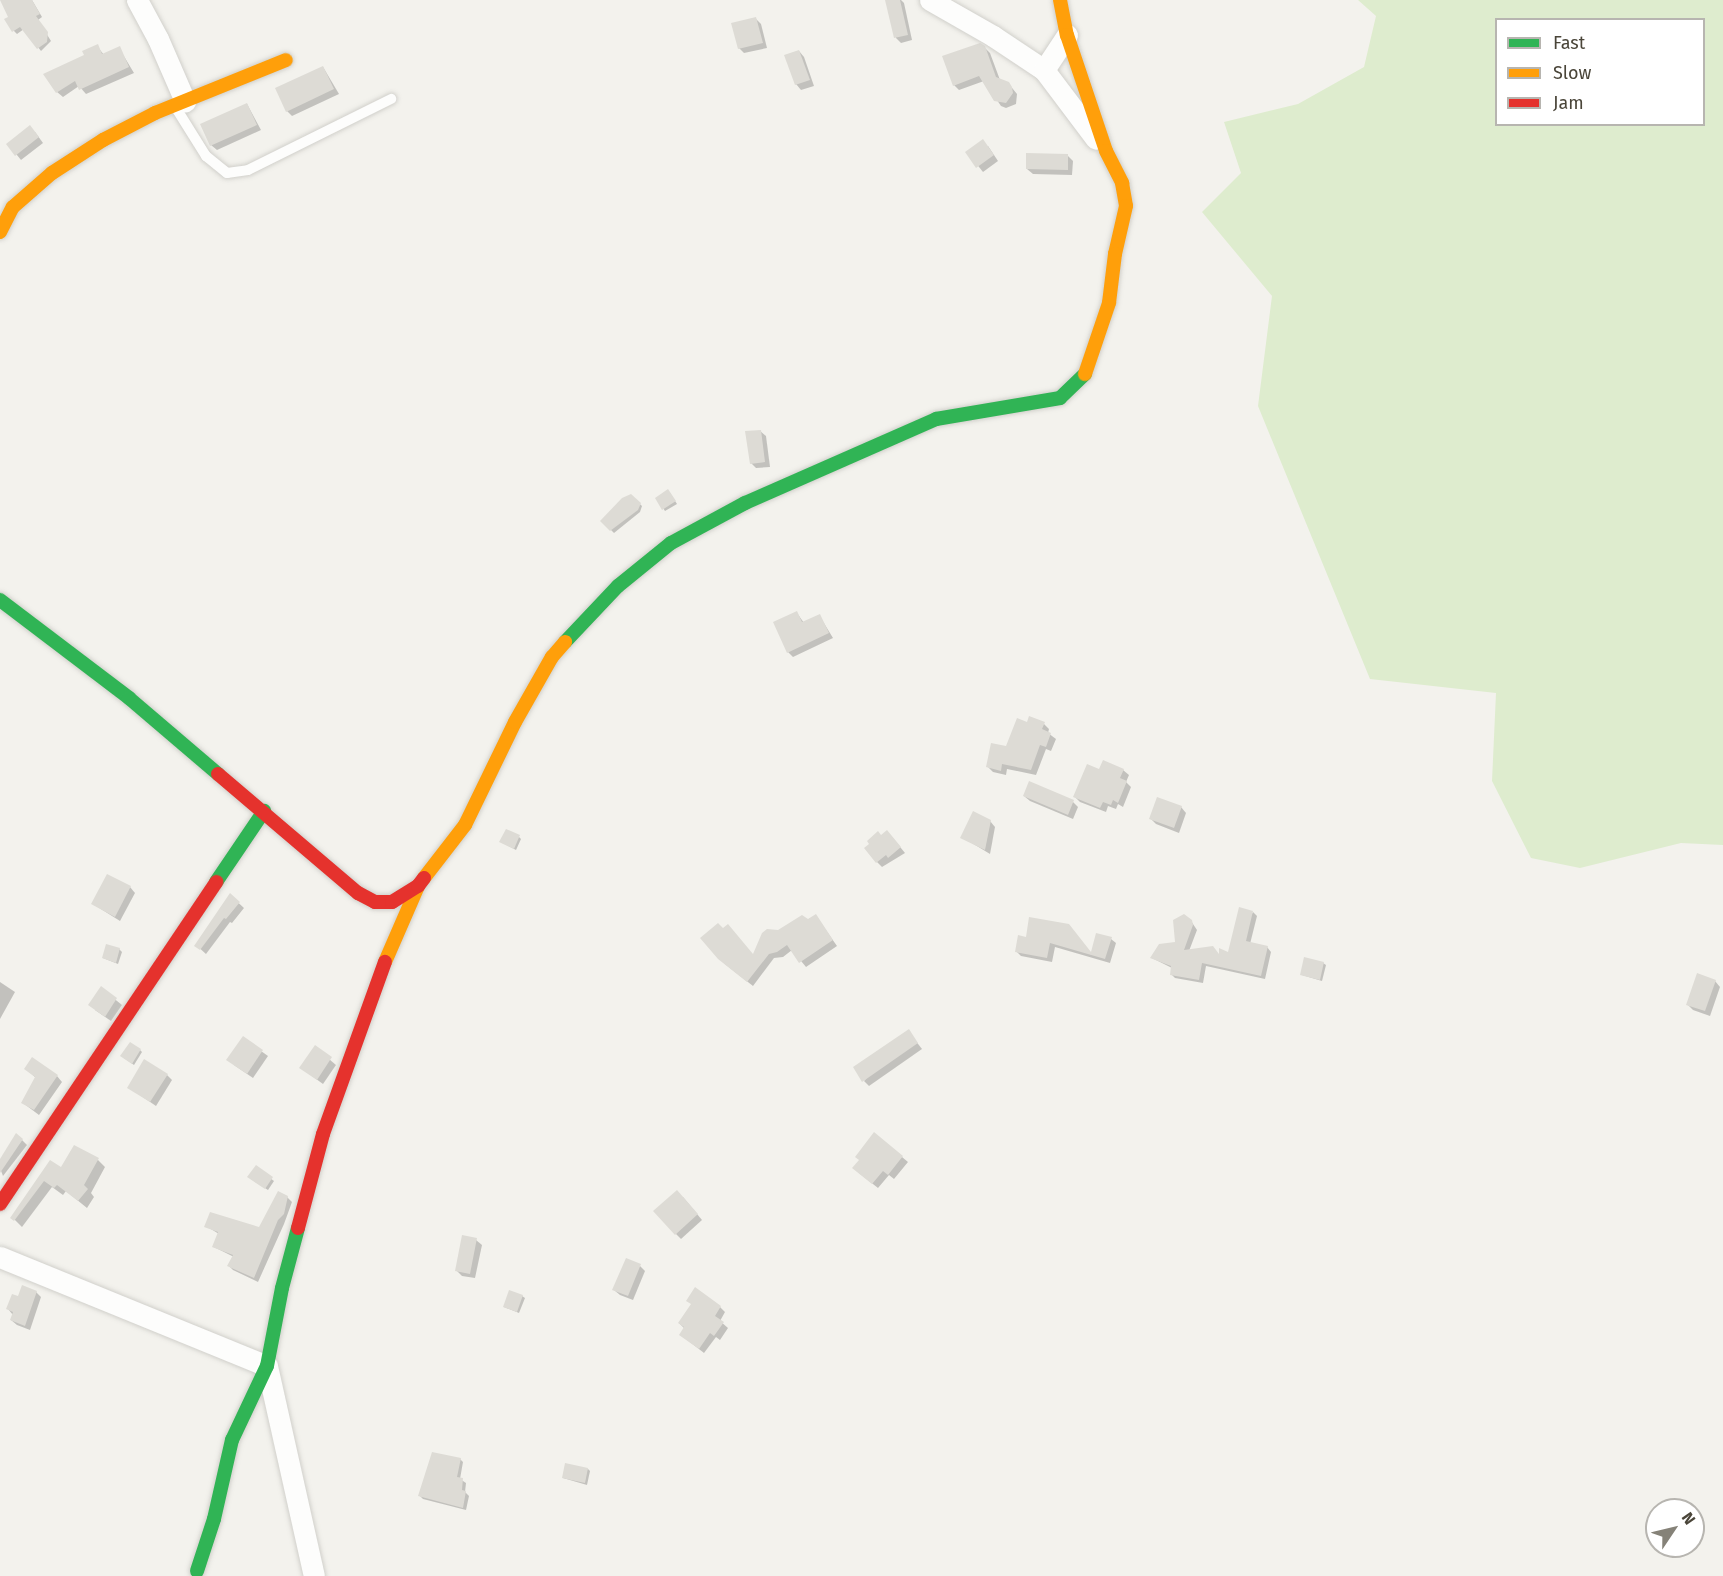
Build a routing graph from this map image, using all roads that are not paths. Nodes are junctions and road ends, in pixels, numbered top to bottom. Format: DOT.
graph roads {
  1 [pos="137,0"];
  2 [pos="930,0"];
  3 [pos="1060,0"];
  4 [pos="1067,35"];
  5 [pos="286,60"];
  6 [pos="1044,70"];
  7 [pos="391,99"];
  8 [pos="180,103"];
  9 [pos="1107,151"];
  10 [pos="7,202"];
  11 [pos="0,232"];
  12 [pos="0,600"];
  13 [pos="264,811"];
  14 [pos="417,886"];
  15 [pos="0,1204"];
  16 [pos="0,1257"];
  17 [pos="267,1366"];
  18 [pos="197,1571"];
  19 [pos="314,1576"];
  1 -- 8 [label="street"];
  2 -- 6 [label="street"];
  3 -- 4 [label="street"];
  4 -- 6 [label="street"];
  4 -- 9 [label="street"];
  5 -- 8 [label="street"];
  6 -- 9 [label="street"];
  7 -- 8 [label="lane"];
  8 -- 10 [label="street"];
  9 -- 14 [label="street"];
  10 -- 11 [label="street"];
  12 -- 13 [label="street"];
  13 -- 14 [label="street"];
  13 -- 15 [label="street"];
  14 -- 17 [label="street"];
  16 -- 17 [label="street"];
  17 -- 18 [label="street"];
  17 -- 19 [label="street"];
}
